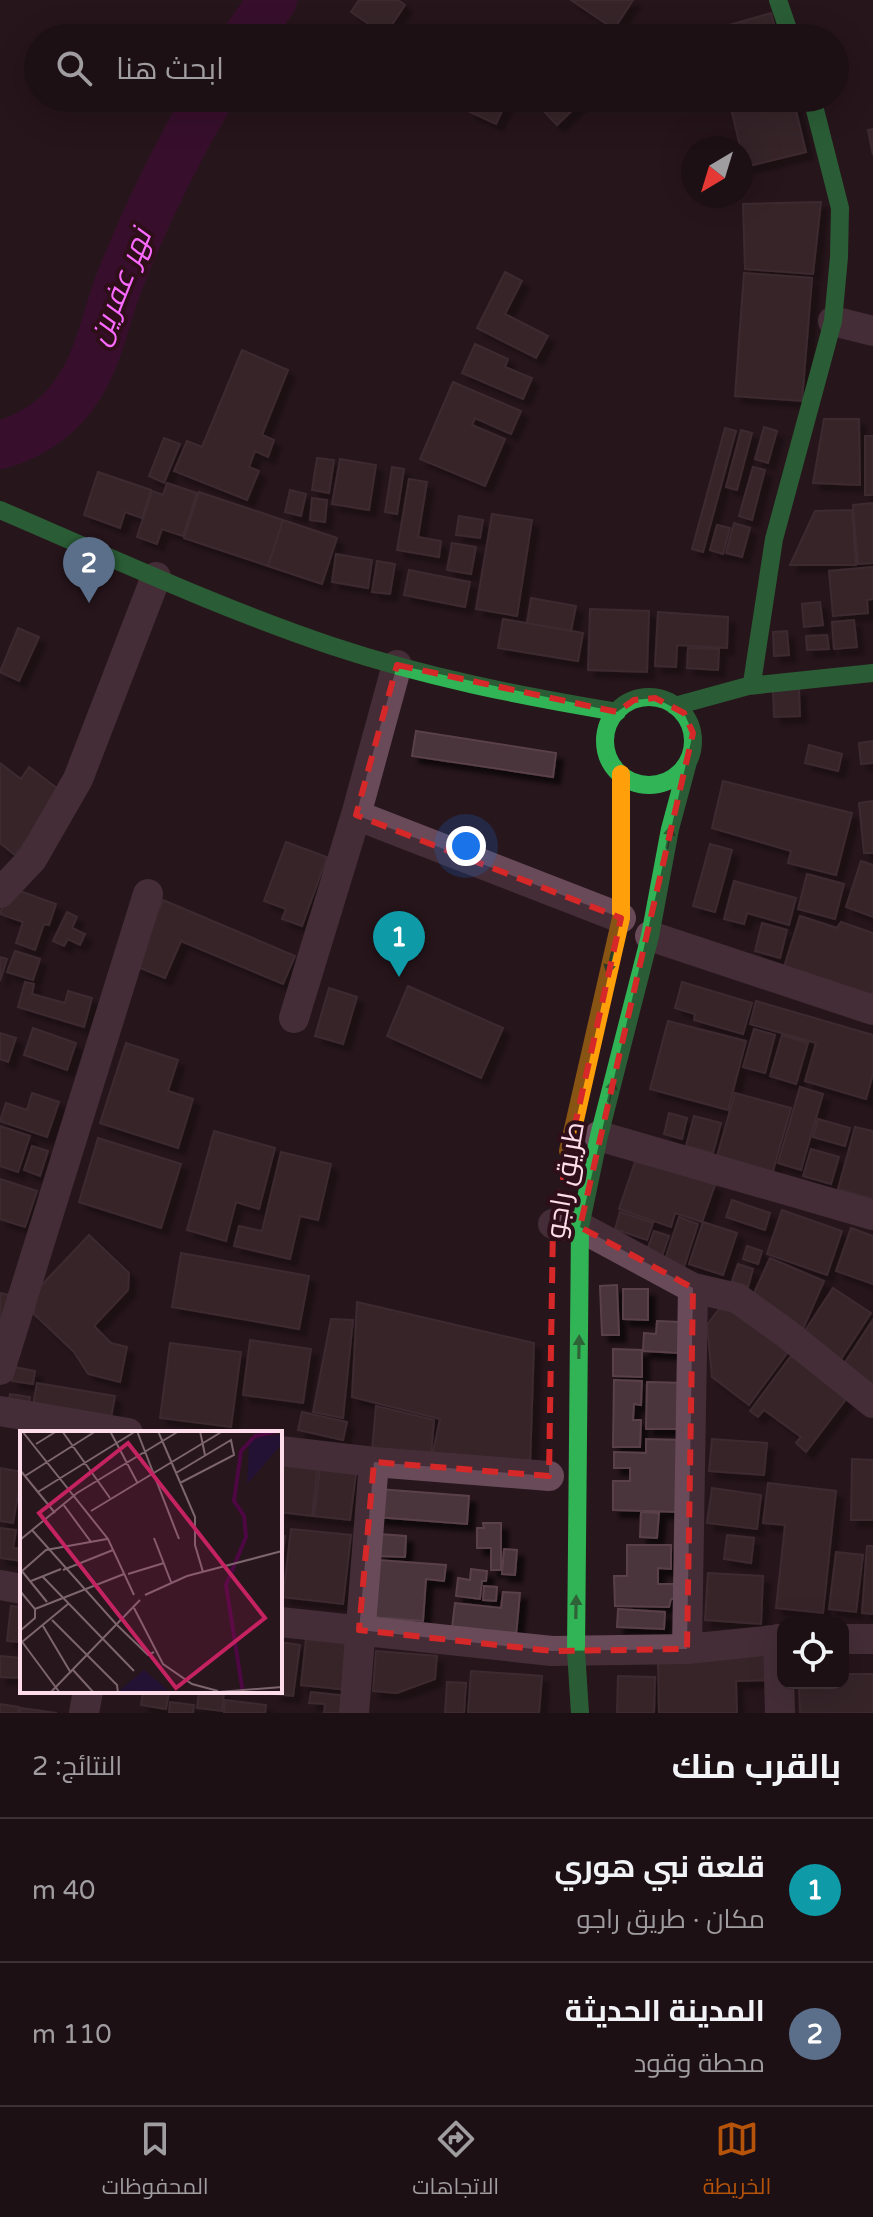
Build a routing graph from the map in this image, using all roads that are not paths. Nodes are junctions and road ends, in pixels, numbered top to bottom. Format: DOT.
graph roads {
  1 [pos="778,0"];
  2 [pos="786,24"];
  3 [pos="816,112"];
  4 [pos="833,321"];
  5 [pos="873,331"];
  6 [pos="0,510"];
  7 [pos="156,577"];
  8 [pos="397,665"];
  9 [pos="873,673"];
  10 [pos="752,683"];
  11 [pos="675,706"];
  12 [pos="617,712"];
  13 [pos="688,762"];
  14 [pos="621,774"];
  15 [pos="356,815"];
  16 [pos="0,893"];
  17 [pos="148,894"];
  18 [pos="621,918"];
  19 [pos="650,936"];
  20 [pos="873,1010"];
  21 [pos="294,1018"];
  22 [pos="599,1136"];
  23 [pos="564,1167"];
  24 [pos="873,1215"];
  25 [pos="561,1225"];
  26 [pos="693,1288"];
  27 [pos="0,1370"];
  28 [pos="873,1403"];
  29 [pos="0,1411"];
  30 [pos="116,1431"];
  31 [pos="282,1451"];
  32 [pos="374,1462"];
  33 [pos="549,1476"];
  34 [pos="0,1585"];
  35 [pos="20,1589"];
  36 [pos="282,1622"];
  37 [pos="359,1630"];
  38 [pos="777,1639"];
  39 [pos="849,1639"];
  40 [pos="873,1639"];
  41 [pos="687,1649"];
  42 [pos="558,1652"];
  43 [pos="780,1689"];
  44 [pos="88,1693"];
  45 [pos="84,1713"];
  46 [pos="354,1713"];
  47 [pos="580,1713"];
  48 [pos="780,1713"];
  1 -- 2 [label="main road"];
  3 -- 4 [label="main road"];
  4 -- 5 [label="street"];
  4 -- 10 [label="main road"];
  6 -- 7 [label="main road"];
  7 -- 8 [label="main road"];
  7 -- 16 [label="street"];
  8 -- 12 [label="main road"];
  8 -- 15 [label="street"];
  9 -- 10 [label="main road"];
  10 -- 11 [label="main road"];
  11 -- 12 [label="main road"];
  11 -- 13 [label="main road"];
  12 -- 14 [label="main road"];
  13 -- 14 [label="main road"];
  19 -- 13 [label="main road, طريق راجو, one-way"];
  14 -- 18 [label="main road, طريق راجو"];
  15 -- 18 [label="street"];
  15 -- 21 [label="street"];
  17 -- 27 [label="street"];
  18 -- 23 [label="main road, طريق راجو, one-way"];
  19 -- 20 [label="street"];
  22 -- 19 [label="main road, طريق راجو, one-way"];
  22 -- 24 [label="street"];
  22 -- 25 [label="main road, طريق راجو"];
  25 -- 26 [label="street"];
  42 -- 25 [label="main road, طريق راجو, one-way"];
  26 -- 28 [label="street"];
  26 -- 41 [label="street"];
  29 -- 30 [label="street"];
  31 -- 32 [label="street"];
  32 -- 33 [label="street"];
  32 -- 37 [label="street"];
  34 -- 35 [label="street"];
  36 -- 37 [label="street"];
  37 -- 42 [label="street"];
  37 -- 46 [label="street"];
  38 -- 41 [label="street"];
  39 -- 40 [label="street"];
  41 -- 42 [label="street"];
  42 -- 47 [label="main road, طريق راجو"];
  43 -- 48 [label="street"];
  44 -- 45 [label="street"];
}
